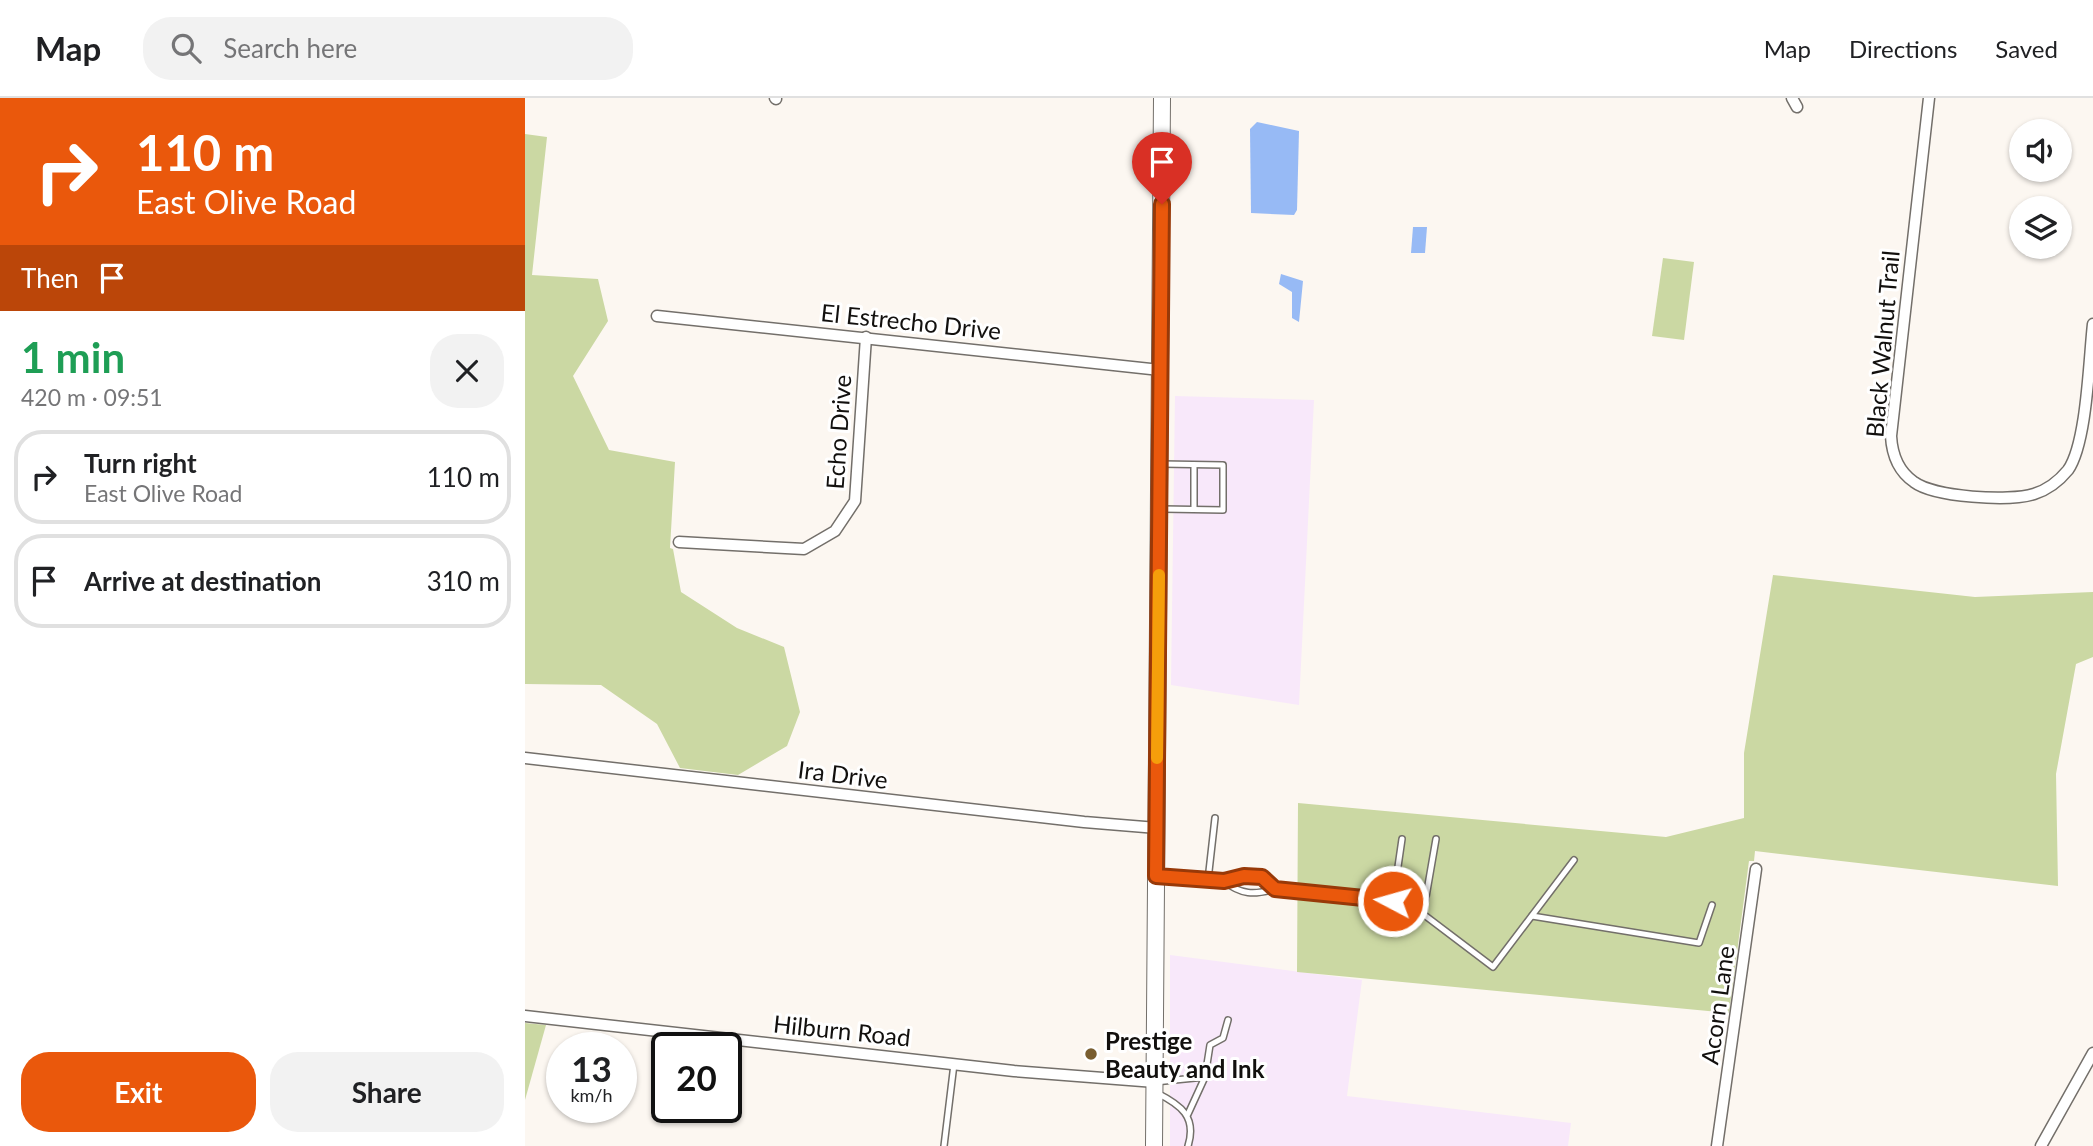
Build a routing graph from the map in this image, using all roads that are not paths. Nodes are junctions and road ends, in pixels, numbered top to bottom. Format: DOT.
graph roads {
  1 [pos="1162,98"];
  2 [pos="1929,98"];
  3 [pos="657,316"];
  4 [pos="2093,324"];
  5 [pos="866,337"];
  6 [pos="1160,370"];
  7 [pos="1159,464"];
  8 [pos="1194,465"];
  9 [pos="1194,488"];
  10 [pos="1202,488"];
  11 [pos="1214,488"];
  12 [pos="1223,488"];
  13 [pos="1160,508"];
  14 [pos="1194,509"];
  15 [pos="679,542"];
  16 [pos="525,758"];
  17 [pos="1215,818"];
  18 [pos="1157,828"];
  19 [pos="1402,839"];
  20 [pos="1436,839"];
  21 [pos="1574,860"];
  22 [pos="1756,869"];
  23 [pos="1156,876"];
  24 [pos="1208,880"];
  25 [pos="1224,881"];
  26 [pos="1275,889"];
  27 [pos="1393,901"];
  28 [pos="1712,905"];
  29 [pos="1423,914"];
  30 [pos="1532,916"];
  31 [pos="525,1016"];
  32 [pos="1228,1020"];
  33 [pos="2093,1054"];
  34 [pos="954,1064"];
  35 [pos="1205,1077"];
  36 [pos="1155,1087"];
  37 [pos="1188,1114"];
  38 [pos="944,1146"];
  39 [pos="1154,1146"];
  40 [pos="1188,1146"];
  41 [pos="1717,1146"];
  42 [pos="2041,1146"];
  1 -- 6 [label="street"];
  2 -- 4 [label="street, Black Walnut Trail"];
  3 -- 5 [label="street, El Estrecho Drive"];
  5 -- 6 [label="street, El Estrecho Drive"];
  5 -- 15 [label="street, Echo Drive"];
  6 -- 7 [label="street"];
  7 -- 8 [label="lane"];
  7 -- 13 [label="street"];
  8 -- 9 [label="lane"];
  8 -- 12 [label="lane"];
  9 -- 10 [label="lane"];
  9 -- 14 [label="lane"];
  11 -- 12 [label="lane"];
  12 -- 14 [label="lane"];
  13 -- 14 [label="lane"];
  13 -- 18 [label="street"];
  16 -- 18 [label="street, Ira Drive"];
  17 -- 24 [label="lane"];
  18 -- 23 [label="street"];
  19 -- 27 [label="lane"];
  20 -- 29 [label="lane"];
  21 -- 30 [label="lane"];
  22 -- 41 [label="street, Acorn Lane"];
  23 -- 24 [label="lane"];
  23 -- 36 [label="street"];
  24 -- 25 [label="lane"];
  25 -- 26 [label="lane"];
  25 -- 26 [label="lane"];
  26 -- 27 [label="lane"];
  27 -- 29 [label="lane"];
  28 -- 30 [label="lane"];
  29 -- 30 [label="lane"];
  31 -- 34 [label="street, Hilburn Road"];
  32 -- 35 [label="lane"];
  33 -- 42 [label="street"];
  34 -- 36 [label="street, Hilburn Road"];
  34 -- 38 [label="lane"];
  35 -- 36 [label="lane"];
  35 -- 37 [label="lane"];
  36 -- 37 [label="lane"];
  36 -- 39 [label="street"];
  37 -- 40 [label="lane"];
}
